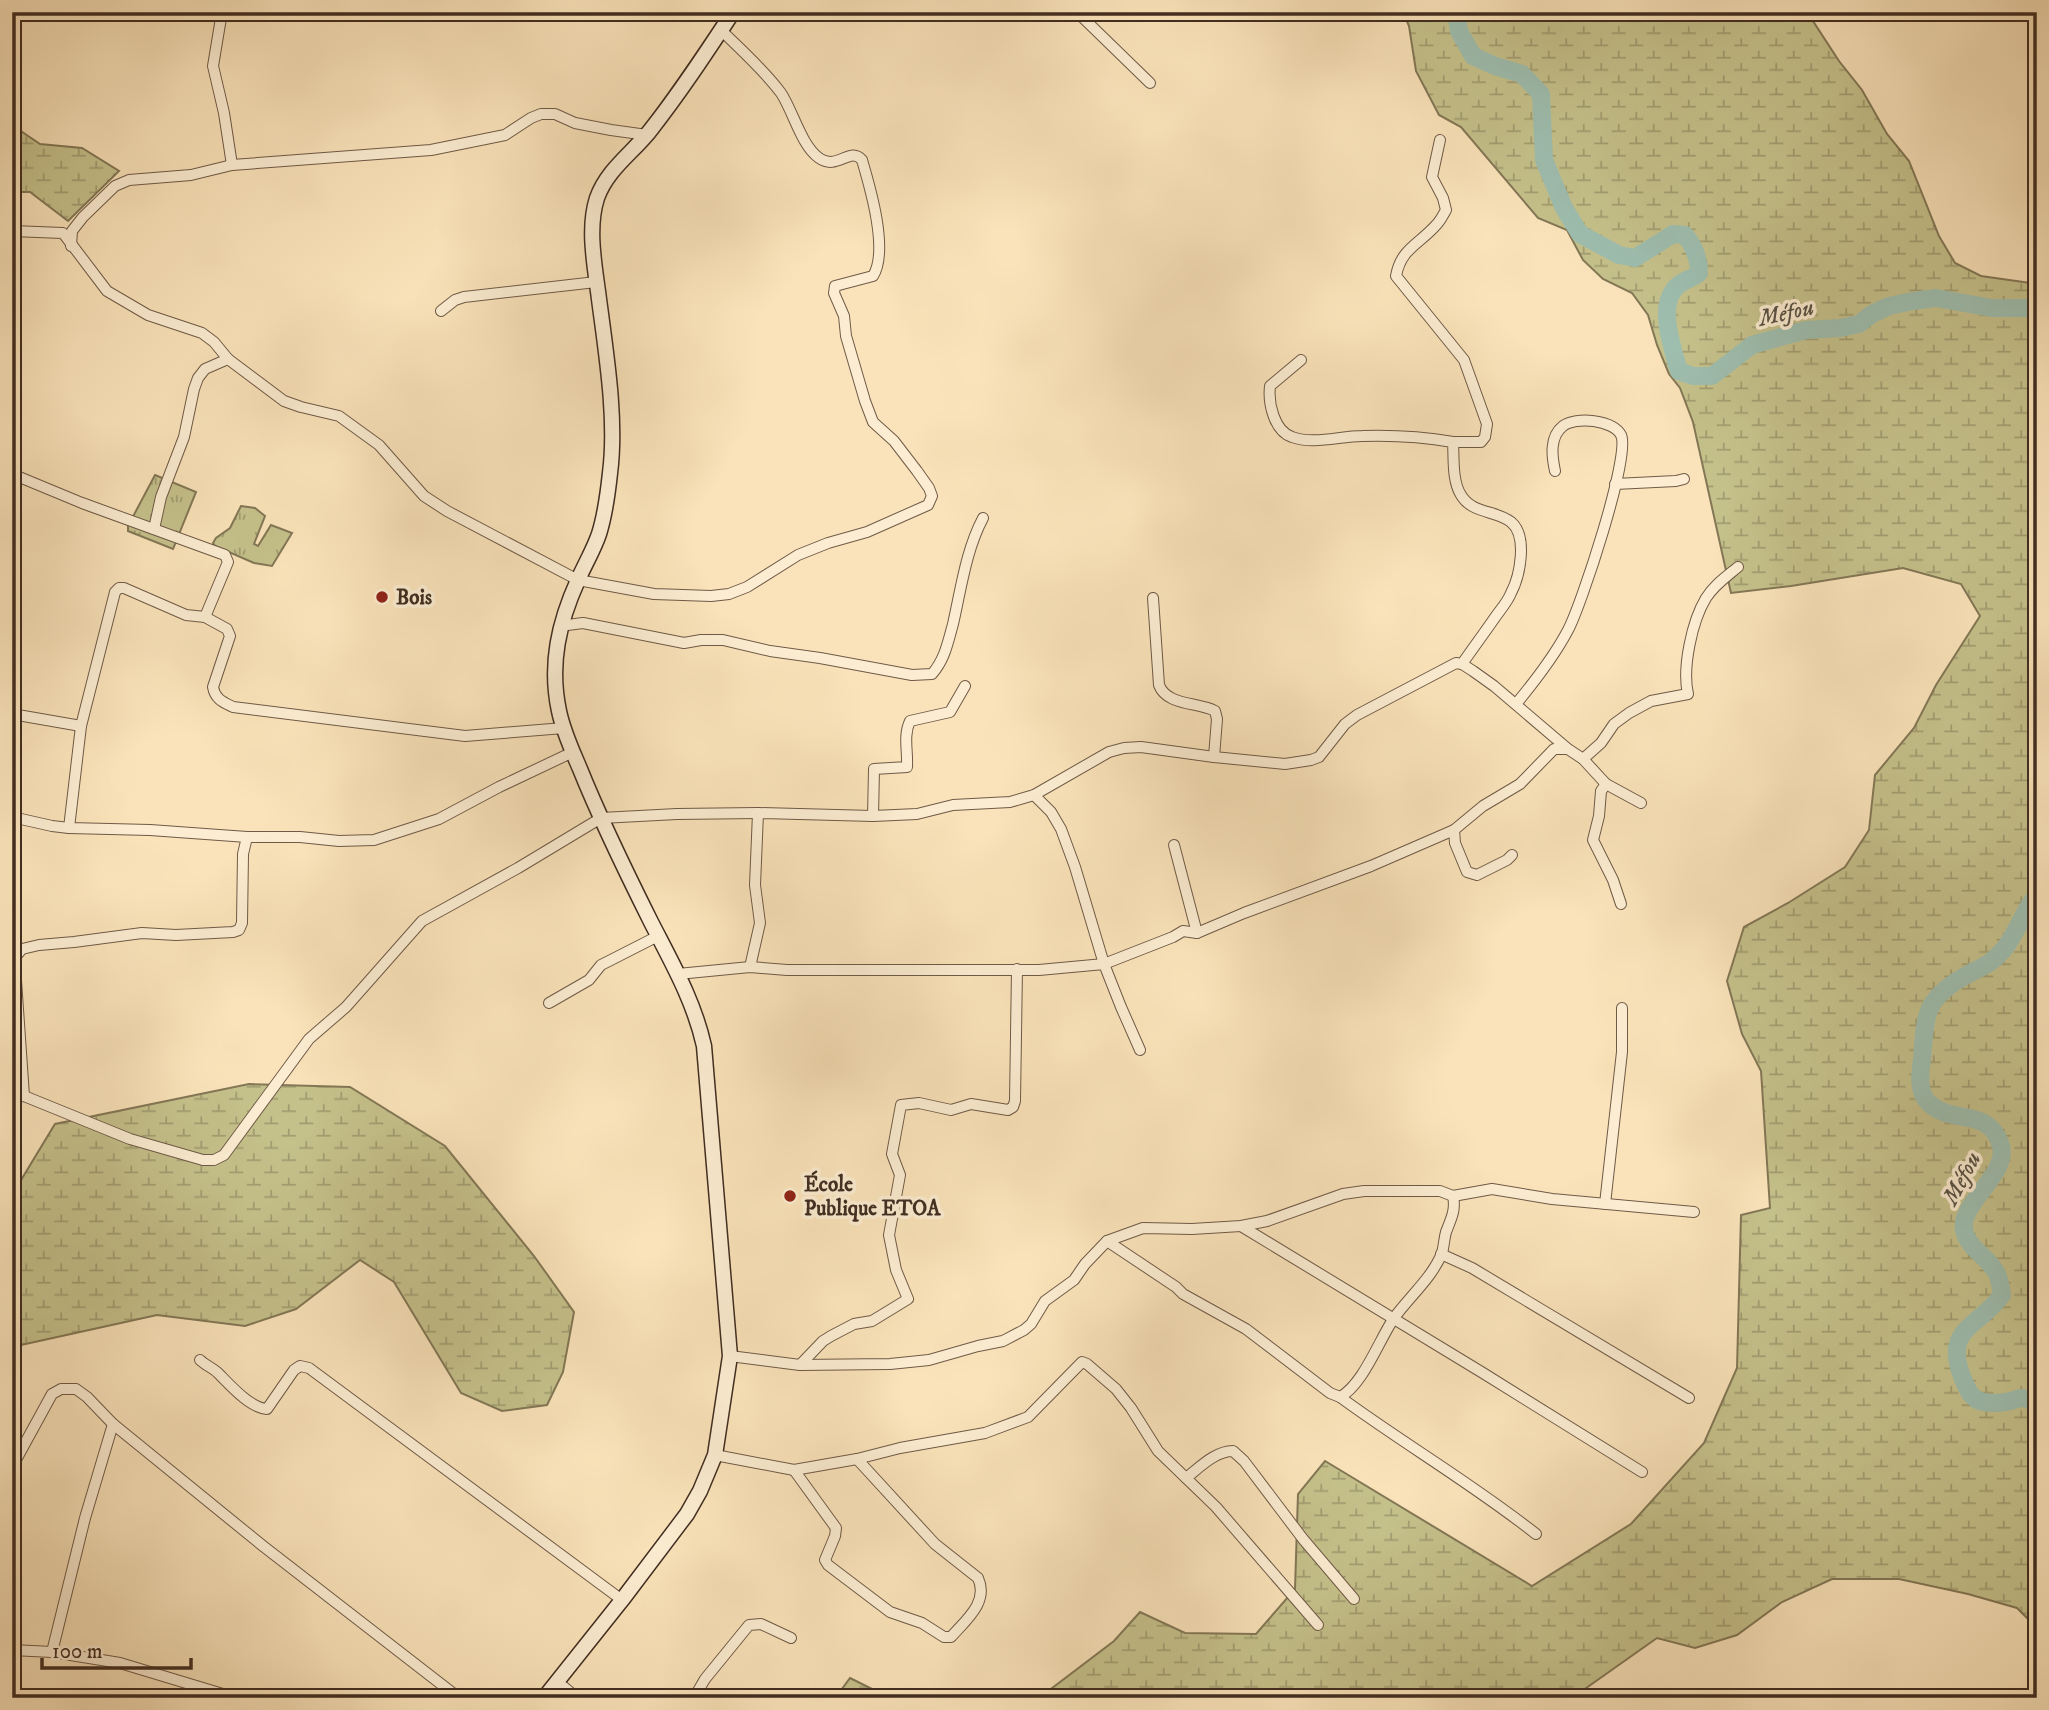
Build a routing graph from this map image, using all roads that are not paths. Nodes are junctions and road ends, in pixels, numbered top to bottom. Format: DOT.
graph roads {
  1 [pos="222,12"];
  2 [pos="733,12"];
  3 [pos="1077,12"];
  4 [pos="721,30"];
  5 [pos="1150,83"];
  6 [pos="646,135"];
  7 [pos="1440,140"];
  8 [pos="232,165"];
  9 [pos="12,231"];
  10 [pos="71,247"];
  11 [pos="596,282"];
  12 [pos="441,311"];
  13 [pos="228,359"];
  14 [pos="1301,360"];
  15 [pos="1453,442"];
  16 [pos="1555,471"];
  17 [pos="12,474"];
  18 [pos="1684,479"];
  19 [pos="1615,484"];
  20 [pos="983,518"];
  21 [pos="154,529"];
  22 [pos="1738,568"];
  23 [pos="578,580"];
  24 [pos="1153,598"];
  25 [pos="205,617"];
  26 [pos="560,625"];
  27 [pos="1462,664"];
  28 [pos="965,685"];
  29 [pos="1516,704"];
  30 [pos="12,714"];
  31 [pos="82,726"];
  32 [pos="564,728"];
  33 [pos="1568,749"];
  34 [pos="573,752"];
  35 [pos="1214,757"];
  36 [pos="1583,759"];
  37 [pos="1606,784"];
  38 [pos="1034,795"];
  39 [pos="1641,803"];
  40 [pos="758,813"];
  41 [pos="873,816"];
  42 [pos="12,817"];
  43 [pos="601,818"];
  44 [pos="69,828"];
  45 [pos="1454,830"];
  46 [pos="247,837"];
  47 [pos="1174,845"];
  48 [pos="1512,855"];
  49 [pos="1620,904"];
  50 [pos="1197,933"];
  51 [pos="658,936"];
  52 [pos="1104,964"];
  53 [pos="750,967"];
  54 [pos="1017,969"];
  55 [pos="678,974"];
  56 [pos="549,1003"];
  57 [pos="1622,1007"];
  58 [pos="1140,1050"];
  59 [pos="24,1096"];
  60 [pos="12,1097"];
  61 [pos="1454,1196"];
  62 [pos="1605,1204"];
  63 [pos="1694,1212"];
  64 [pos="1241,1226"];
  65 [pos="1107,1241"];
  66 [pos="1441,1254"];
  67 [pos="1394,1318"];
  68 [pos="730,1356"];
  69 [pos="200,1360"];
  70 [pos="800,1364"];
  71 [pos="1340,1397"];
  72 [pos="1689,1398"];
  73 [pos="113,1424"];
  74 [pos="715,1455"];
  75 [pos="857,1459"];
  76 [pos="12,1467"];
  77 [pos="794,1470"];
  78 [pos="1642,1472"];
  79 [pos="1186,1478"];
  80 [pos="1536,1534"];
  81 [pos="1354,1599"];
  82 [pos="622,1600"];
  83 [pos="1318,1625"];
  84 [pos="792,1638"];
  85 [pos="12,1650"];
  86 [pos="52,1652"];
  87 [pos="554,1685"];
  88 [pos="236,1698"];
  89 [pos="459,1698"];
  90 [pos="544,1698"];
  91 [pos="577,1698"];
  92 [pos="694,1698"];
  1 -- 8 [label="street"];
  2 -- 4 [label="street"];
  3 -- 5 [label="street"];
  4 -- 6 [label="street"];
  4 -- 23 [label="street"];
  6 -- 8 [label="street"];
  6 -- 11 [label="street"];
  7 -- 15 [label="street"];
  8 -- 10 [label="street"];
  9 -- 10 [label="street"];
  10 -- 13 [label="street"];
  11 -- 12 [label="street"];
  11 -- 23 [label="street"];
  13 -- 21 [label="street"];
  13 -- 23 [label="street"];
  14 -- 15 [label="street"];
  15 -- 27 [label="street"];
  16 -- 19 [label="street"];
  17 -- 21 [label="street"];
  18 -- 19 [label="street"];
  19 -- 29 [label="street"];
  20 -- 26 [label="street"];
  21 -- 25 [label="street"];
  22 -- 36 [label="street"];
  23 -- 26 [label="street"];
  24 -- 35 [label="street"];
  25 -- 31 [label="street"];
  25 -- 32 [label="street"];
  26 -- 32 [label="street"];
  27 -- 29 [label="street"];
  27 -- 35 [label="street"];
  28 -- 41 [label="street"];
  29 -- 33 [label="street"];
  30 -- 31 [label="street"];
  31 -- 44 [label="street"];
  32 -- 34 [label="street"];
  33 -- 36 [label="street"];
  33 -- 45 [label="street"];
  34 -- 43 [label="street"];
  34 -- 46 [label="street"];
  35 -- 38 [label="street"];
  36 -- 37 [label="street"];
  37 -- 39 [label="street"];
  37 -- 49 [label="street"];
  38 -- 41 [label="street"];
  38 -- 52 [label="street"];
  40 -- 41 [label="street"];
  40 -- 43 [label="street"];
  40 -- 53 [label="street"];
  42 -- 44 [label="street"];
  43 -- 51 [label="street"];
  43 -- 59 [label="street"];
  44 -- 46 [label="street"];
  45 -- 48 [label="street"];
  45 -- 50 [label="street"];
  46 -- 59 [label="street"];
  47 -- 50 [label="street"];
  50 -- 52 [label="street"];
  51 -- 55 [label="street"];
  51 -- 56 [label="street"];
  52 -- 54 [label="street"];
  52 -- 58 [label="street"];
  53 -- 54 [label="street"];
  53 -- 55 [label="street"];
  54 -- 70 [label="street"];
  55 -- 68 [label="street"];
  57 -- 62 [label="street"];
  59 -- 60 [label="street"];
  61 -- 62 [label="street"];
  61 -- 64 [label="street"];
  61 -- 66 [label="street"];
  62 -- 63 [label="street"];
  64 -- 65 [label="street"];
  64 -- 67 [label="street"];
  65 -- 70 [label="street"];
  65 -- 71 [label="street"];
  66 -- 67 [label="street"];
  66 -- 72 [label="street"];
  67 -- 71 [label="street"];
  67 -- 78 [label="street"];
  68 -- 70 [label="street"];
  68 -- 74 [label="street"];
  69 -- 82 [label="street"];
  71 -- 80 [label="street"];
  73 -- 76 [label="street"];
  73 -- 86 [label="street"];
  73 -- 89 [label="street"];
  74 -- 77 [label="street"];
  74 -- 82 [label="street"];
  75 -- 77 [label="street"];
  75 -- 77 [label="street"];
  75 -- 79 [label="street"];
  79 -- 81 [label="street"];
  79 -- 83 [label="street"];
  82 -- 87 [label="street"];
  84 -- 92 [label="street"];
  85 -- 86 [label="street"];
  86 -- 88 [label="street"];
  87 -- 90 [label="street"];
  87 -- 91 [label="street"];
}
